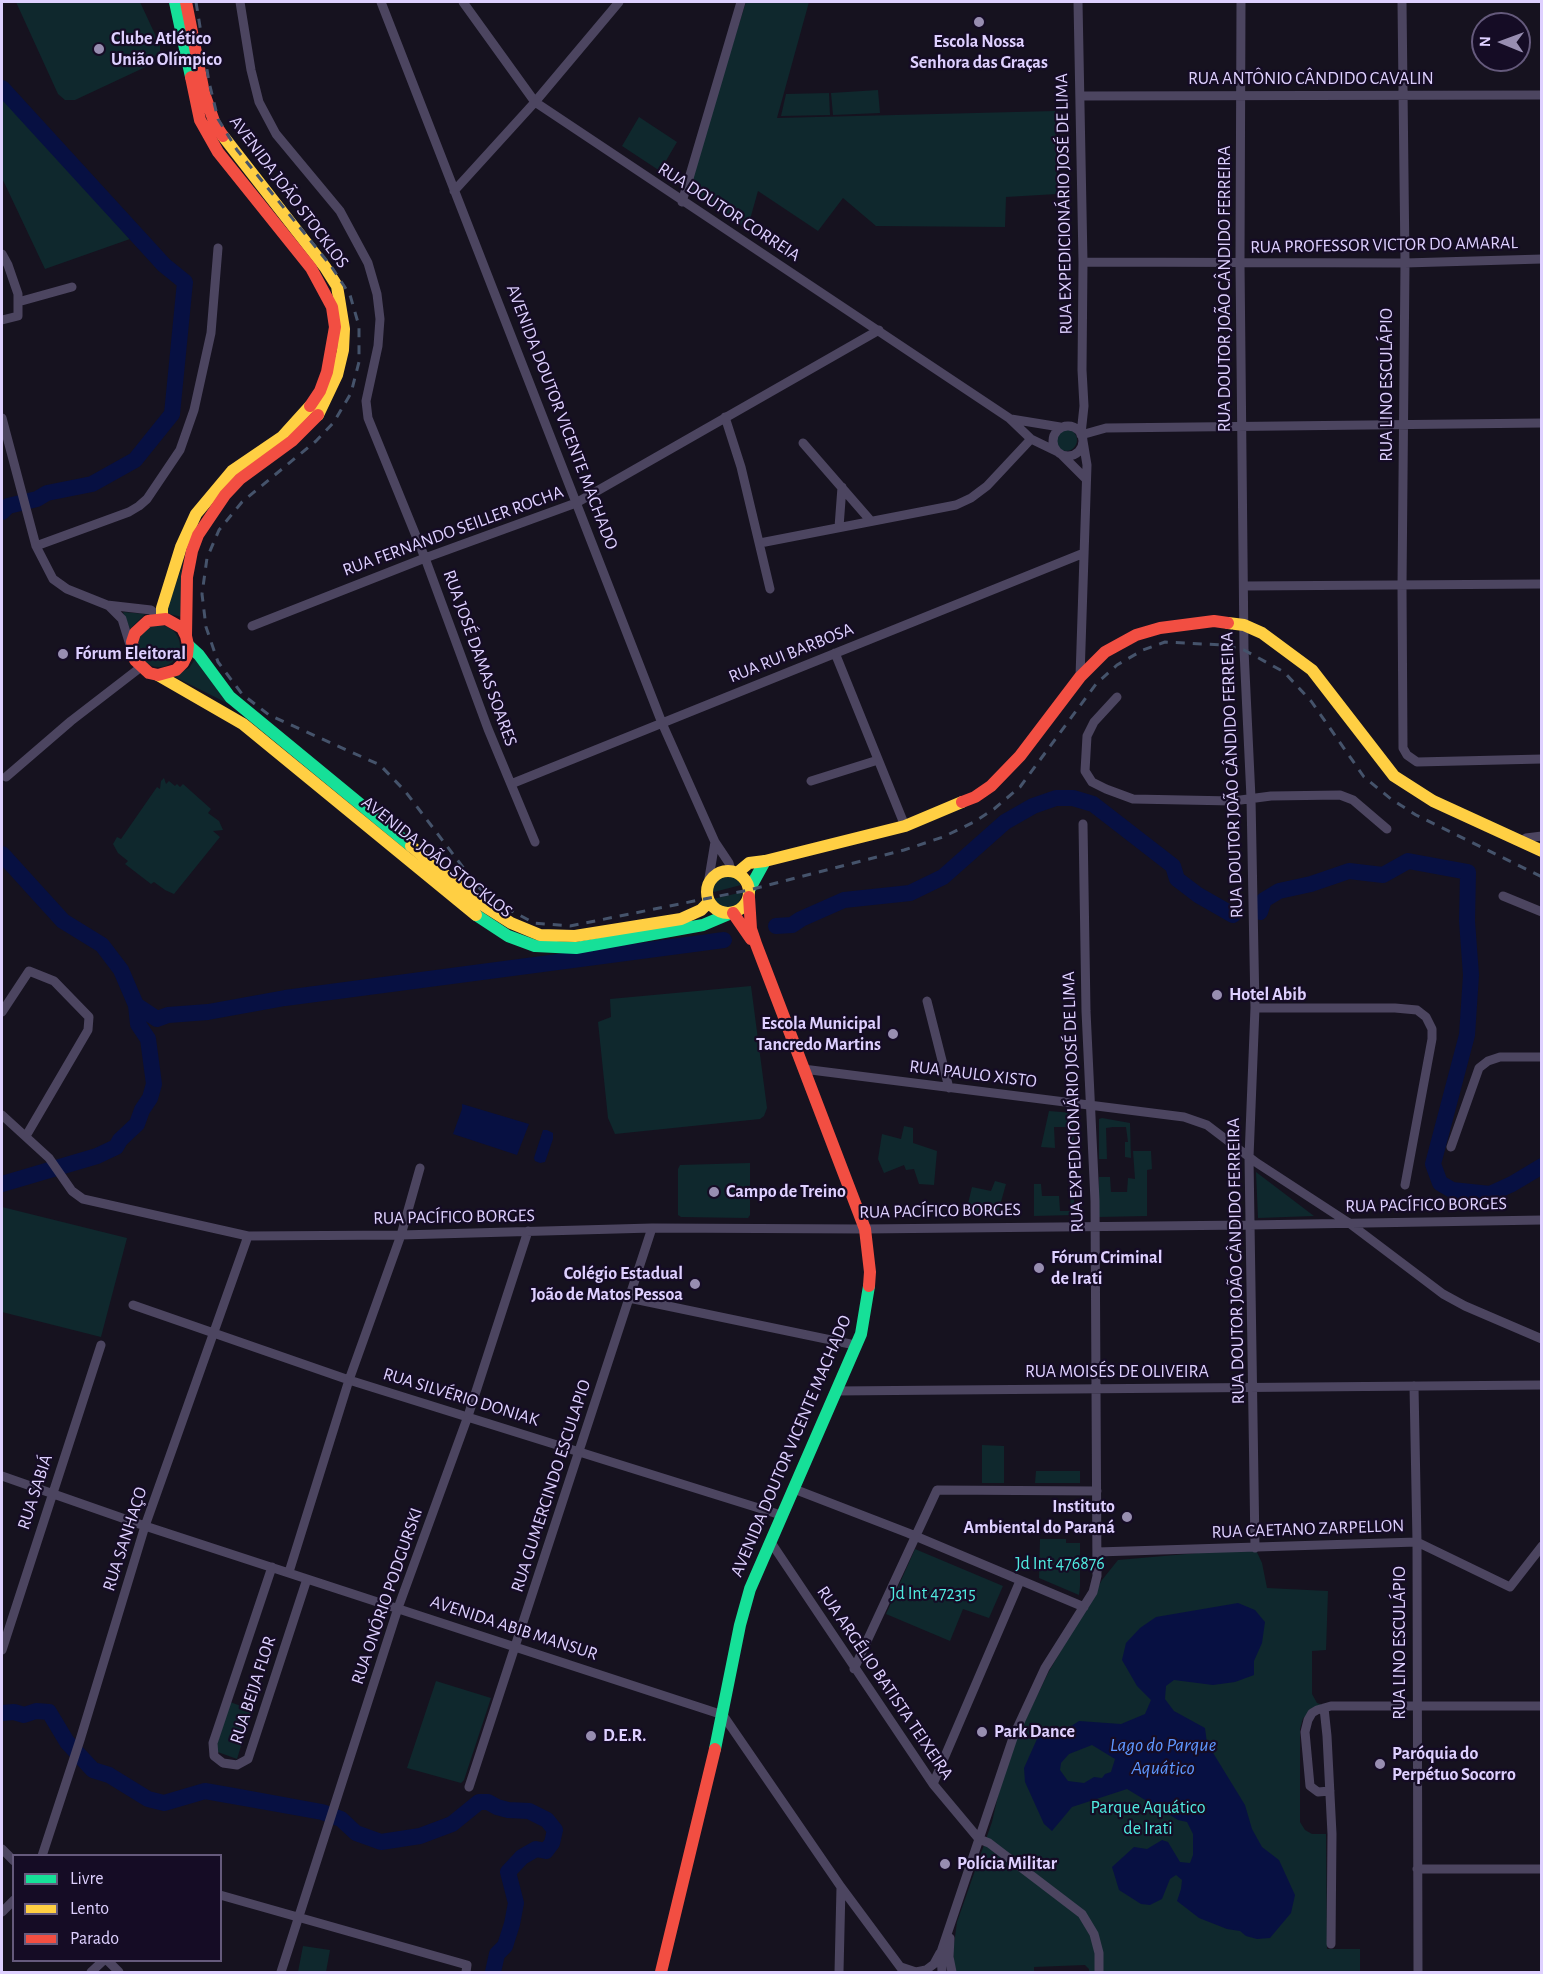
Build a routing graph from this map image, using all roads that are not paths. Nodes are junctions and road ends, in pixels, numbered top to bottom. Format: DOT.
graph roads {
  1 [pos="175,2"];
  2 [pos="186,2"];
  3 [pos="240,2"];
  4 [pos="381,2"];
  5 [pos="463,2"];
  6 [pos="619,2"];
  7 [pos="741,2"];
  8 [pos="1078,2"];
  9 [pos="1241,2"];
  10 [pos="1402,2"];
  11 [pos="1402,95"];
  12 [pos="1542,95"];
  13 [pos="1081,96"];
  14 [pos="1242,96"];
  15 [pos="535,102"];
  16 [pos="454,191"];
  17 [pos="682,202"];
  18 [pos="218,248"];
  19 [pos="2,254"];
  20 [pos="1542,259"];
  21 [pos="1083,262"];
  22 [pos="1240,263"];
  23 [pos="1405,263"];
  24 [pos="72,287"];
  25 [pos="18,302"];
  26 [pos="2,320"];
  27 [pos="879,330"];
  28 [pos="1084,406"];
  29 [pos="725,417"];
  30 [pos="2,418"];
  31 [pos="1009,418"];
  32 [pos="1542,423"];
  33 [pos="1404,425"];
  34 [pos="1065,427"];
  35 [pos="1242,427"];
  36 [pos="1082,437"];
  37 [pos="1031,439"];
  38 [pos="803,442"];
  39 [pos="1060,453"];
  40 [pos="1086,479"];
  41 [pos="842,487"];
  42 [pos="576,503"];
  43 [pos="870,520"];
  44 [pos="839,527"];
  45 [pos="760,543"];
  46 [pos="36,546"];
  47 [pos="1084,553"];
  48 [pos="425,558"];
  49 [pos="1542,585"];
  50 [pos="1244,586"];
  51 [pos="1402,586"];
  52 [pos="771,589"];
  53 [pos="107,604"];
  54 [pos="161,619"];
  55 [pos="1244,625"];
  56 [pos="252,626"];
  57 [pos="187,641"];
  58 [pos="835,653"];
  59 [pos="133,654"];
  60 [pos="141,667"];
  61 [pos="158,675"];
  62 [pos="1080,677"];
  63 [pos="1117,697"];
  64 [pos="662,723"];
  65 [pos="1542,759"];
  66 [pos="878,760"];
  67 [pos="6,777"];
  68 [pos="811,780"];
  69 [pos="511,784"];
  70 [pos="1251,798"];
  71 [pos="1083,824"];
  72 [pos="905,826"];
  73 [pos="1387,829"];
  74 [pos="1542,836"];
  75 [pos="535,842"];
  76 [pos="1520,842"];
  77 [pos="715,843"];
  78 [pos="1542,851"];
  79 [pos="765,861"];
  80 [pos="734,872"];
  81 [pos="708,884"];
  82 [pos="749,893"];
  83 [pos="1503,896"];
  84 [pos="709,902"];
  85 [pos="1542,912"];
  86 [pos="731,913"];
  87 [pos="756,945"];
  88 [pos="927,1001"];
  89 [pos="1255,1008"];
  90 [pos="2,1012"];
  91 [pos="1542,1057"];
  92 [pos="803,1069"];
  93 [pos="949,1088"];
  94 [pos="1091,1106"];
  95 [pos="2,1114"];
  96 [pos="26,1136"];
  97 [pos="1451,1147"];
  98 [pos="1249,1157"];
  99 [pos="420,1168"];
  100 [pos="1405,1185"];
  101 [pos="1542,1220"];
  102 [pos="1349,1222"];
  103 [pos="1250,1225"];
  104 [pos="1095,1226"];
  105 [pos="652,1228"];
  106 [pos="865,1229"];
  107 [pos="528,1231"];
  108 [pos="401,1235"];
  109 [pos="248,1236"];
  110 [pos="629,1298"];
  111 [pos="133,1305"];
  112 [pos="215,1333"];
  113 [pos="1542,1339"];
  114 [pos="100,1345"];
  115 [pos="855,1345"];
  116 [pos="349,1380"];
  117 [pos="1542,1385"];
  118 [pos="1414,1386"];
  119 [pos="1097,1388"];
  120 [pos="1254,1388"];
  121 [pos="836,1391"];
  122 [pos="468,1416"];
  123 [pos="579,1452"];
  124 [pos="2,1476"];
  125 [pos="794,1489"];
  126 [pos="1096,1491"];
  127 [pos="51,1494"];
  128 [pos="781,1515"];
  129 [pos="145,1526"];
  130 [pos="917,1537"];
  131 [pos="770,1541"];
  132 [pos="1417,1542"];
  133 [pos="1542,1546"];
  134 [pos="1255,1548"];
  135 [pos="1097,1552"];
  136 [pos="272,1567"];
  137 [pos="289,1572"];
  138 [pos="307,1579"];
  139 [pos="1020,1581"];
  140 [pos="1084,1607"];
  141 [pos="398,1608"];
  142 [pos="516,1646"];
  143 [pos="2,1650"];
  144 [pos="854,1669"];
  145 [pos="1542,1706"];
  146 [pos="1416,1707"];
  147 [pos="1324,1708"];
  148 [pos="723,1714"];
  149 [pos="933,1784"];
  150 [pos="469,1787"];
  151 [pos="1330,1791"];
  152 [pos="979,1839"];
  153 [pos="43,1854"];
  154 [pos="1417,1869"];
  155 [pos="1542,1869"];
  156 [pos="841,1887"];
  157 [pos="222,1896"];
  158 [pos="298,1918"];
  159 [pos="951,1923"];
  160 [pos="1331,1944"];
  161 [pos="941,1952"];
  162 [pos="104,1962"];
  163 [pos="467,1969"];
  164 [pos="904,1971"];
  165 [pos="92,1972"];
  166 [pos="281,1972"];
  167 [pos="661,1972"];
  168 [pos="839,1972"];
  169 [pos="942,1972"];
  170 [pos="952,1972"];
  171 [pos="1099,1972"];
  172 [pos="1418,1972"];
  1 -- 54 [label="main road, AVENIDA JOÃO STOCKLOS"];
  2 -- 57 [label="main road, AVENIDA JOÃO STOCKLOS"];
  3 -- 48 [label="street, RUA JOSÉ DAMAS SOARES"];
  4 -- 16 [label="street, AVENIDA DOUTOR VICENTE MACHADO"];
  5 -- 15 [label="street, RUA DOUTOR CORREIA"];
  6 -- 15 [label="street"];
  7 -- 17 [label="street"];
  8 -- 13 [label="street, RUA EXPEDICIONÁRIO JOSÉ DE LIMA"];
  9 -- 14 [label="street, RUA DOUTOR JOÃO CÂNDIDO FERREIRA"];
  10 -- 11 [label="street, RUA LINO ESCULÁPIO"];
  11 -- 12 [label="street, RUA ANTÔNIO CÂNDIDO CAVALIN"];
  11 -- 14 [label="street, RUA ANTÔNIO CÂNDIDO CAVALIN"];
  11 -- 23 [label="street, RUA LINO ESCULÁPIO"];
  13 -- 14 [label="street, RUA ANTÔNIO CÂNDIDO CAVALIN"];
  13 -- 21 [label="street, RUA EXPEDICIONÁRIO JOSÉ DE LIMA"];
  14 -- 22 [label="street, RUA DOUTOR JOÃO CÂNDIDO FERREIRA"];
  15 -- 16 [label="street"];
  15 -- 17 [label="street, RUA DOUTOR CORREIA"];
  16 -- 42 [label="street, AVENIDA DOUTOR VICENTE MACHADO"];
  17 -- 27 [label="street, RUA DOUTOR CORREIA"];
  18 -- 46 [label="street"];
  19 -- 25 [label="street"];
  20 -- 23 [label="street, RUA PROFESSOR VICTOR DO AMARAL"];
  21 -- 22 [label="street, RUA PROFESSOR VICTOR DO AMARAL"];
  21 -- 28 [label="street, RUA EXPEDICIONÁRIO JOSÉ DE LIMA"];
  22 -- 23 [label="street, RUA PROFESSOR VICTOR DO AMARAL"];
  22 -- 35 [label="street, RUA DOUTOR JOÃO CÂNDIDO FERREIRA"];
  23 -- 33 [label="street, RUA LINO ESCULÁPIO"];
  24 -- 25 [label="street"];
  25 -- 26 [label="street"];
  27 -- 29 [label="street, RUA FERNANDO SEILLER ROCHA"];
  27 -- 31 [label="street, RUA DOUTOR CORREIA"];
  28 -- 34 [label="street"];
  28 -- 36 [label="street, RUA EXPEDICIONÁRIO JOSÉ DE LIMA"];
  29 -- 42 [label="street, RUA FERNANDO SEILLER ROCHA"];
  29 -- 45 [label="street"];
  30 -- 46 [label="street"];
  31 -- 34 [label="street, RUA DOUTOR CORREIA"];
  31 -- 37 [label="street, RUA DOUTOR CORREIA"];
  32 -- 33 [label="street"];
  33 -- 35 [label="street"];
  33 -- 51 [label="street, RUA LINO ESCULÁPIO"];
  34 -- 36 [label="street"];
  34 -- 39 [label="street"];
  35 -- 36 [label="street"];
  35 -- 50 [label="street, RUA DOUTOR JOÃO CÂNDIDO FERREIRA"];
  36 -- 39 [label="street"];
  36 -- 40 [label="street, RUA EXPEDICIONÁRIO JOSÉ DE LIMA"];
  37 -- 39 [label="street, RUA DOUTOR CORREIA"];
  37 -- 43 [label="street"];
  38 -- 41 [label="street"];
  39 -- 40 [label="street"];
  40 -- 47 [label="street, RUA EXPEDICIONÁRIO JOSÉ DE LIMA"];
  41 -- 43 [label="street"];
  41 -- 44 [label="street"];
  42 -- 48 [label="street, RUA FERNANDO SEILLER ROCHA"];
  42 -- 64 [label="street, AVENIDA DOUTOR VICENTE MACHADO"];
  43 -- 44 [label="street"];
  44 -- 45 [label="street"];
  45 -- 52 [label="street"];
  46 -- 53 [label="street"];
  47 -- 58 [label="street, RUA RUI BARBOSA"];
  47 -- 62 [label="street, RUA EXPEDICIONÁRIO JOSÉ DE LIMA"];
  48 -- 56 [label="street, RUA FERNANDO SEILLER ROCHA"];
  48 -- 69 [label="street, RUA JOSÉ DAMAS SOARES"];
  49 -- 51 [label="street"];
  50 -- 51 [label="street"];
  50 -- 55 [label="street, RUA DOUTOR JOÃO CÂNDIDO FERREIRA"];
  51 -- 65 [label="street, RUA LINO ESCULÁPIO"];
  53 -- 54 [label="street"];
  53 -- 59 [label="street"];
  54 -- 57 [label="main road, AVENIDA JOÃO STOCKLOS"];
  54 -- 59 [label="main road"];
  55 -- 62 [label="main road"];
  55 -- 70 [label="street, RUA DOUTOR JOÃO CÂNDIDO FERREIRA"];
  55 -- 76 [label="main road"];
  57 -- 61 [label="main road, AVENIDA JOÃO STOCKLOS"];
  57 -- 84 [label="main road, AVENIDA JOÃO STOCKLOS"];
  58 -- 64 [label="street, RUA RUI BARBOSA"];
  58 -- 66 [label="street"];
  59 -- 60 [label="main road"];
  60 -- 61 [label="main road, AVENIDA JOÃO STOCKLOS"];
  60 -- 67 [label="street"];
  61 -- 86 [label="main road, AVENIDA JOÃO STOCKLOS"];
  62 -- 72 [label="main road"];
  63 -- 70 [label="street"];
  64 -- 69 [label="street, RUA RUI BARBOSA"];
  64 -- 77 [label="street, AVENIDA DOUTOR VICENTE MACHADO"];
  66 -- 68 [label="street"];
  66 -- 72 [label="street"];
  69 -- 75 [label="street, RUA JOSÉ DAMAS SOARES"];
  70 -- 73 [label="street"];
  70 -- 89 [label="street, RUA DOUTOR JOÃO CÂNDIDO FERREIRA"];
  71 -- 94 [label="street, RUA EXPEDICIONÁRIO JOSÉ DE LIMA"];
  72 -- 79 [label="main road"];
  74 -- 76 [label="street"];
  76 -- 78 [label="main road"];
  77 -- 80 [label="street, AVENIDA DOUTOR VICENTE MACHADO"];
  77 -- 81 [label="street"];
  79 -- 80 [label="main road"];
  79 -- 82 [label="main road"];
  80 -- 81 [label="main road"];
  80 -- 82 [label="main road"];
  81 -- 84 [label="main road"];
  82 -- 86 [label="main road"];
  82 -- 87 [label="main road, AVENIDA DOUTOR VICENTE MACHADO"];
  83 -- 85 [label="street"];
  84 -- 86 [label="main road"];
  86 -- 87 [label="main road, AVENIDA DOUTOR VICENTE MACHADO"];
  87 -- 92 [label="main road, AVENIDA DOUTOR VICENTE MACHADO"];
  88 -- 93 [label="street"];
  89 -- 98 [label="street, RUA DOUTOR JOÃO CÂNDIDO FERREIRA"];
  89 -- 100 [label="street"];
  90 -- 96 [label="street"];
  91 -- 97 [label="street"];
  92 -- 93 [label="street, RUA PAULO XISTO"];
  92 -- 106 [label="main road, AVENIDA DOUTOR VICENTE MACHADO"];
  93 -- 94 [label="street, RUA PAULO XISTO"];
  94 -- 98 [label="street, RUA PAULO XISTO"];
  94 -- 104 [label="street, RUA EXPEDICIONÁRIO JOSÉ DE LIMA"];
  95 -- 96 [label="street"];
  96 -- 109 [label="street, RUA PACÍFICO BORGES"];
  98 -- 102 [label="street, RUA PAULO XISTO"];
  98 -- 103 [label="street, RUA DOUTOR JOÃO CÂNDIDO FERREIRA"];
  99 -- 108 [label="street"];
  101 -- 102 [label="street, RUA PACÍFICO BORGES"];
  102 -- 103 [label="street, RUA PACÍFICO BORGES"];
  102 -- 113 [label="street, RUA PAULO XISTO"];
  103 -- 104 [label="street, RUA PACÍFICO BORGES"];
  103 -- 120 [label="street, RUA DOUTOR JOÃO CÂNDIDO FERREIRA"];
  104 -- 106 [label="street, RUA PACÍFICO BORGES"];
  104 -- 119 [label="street, RUA EXPEDICIONÁRIO JOSÉ DE LIMA"];
  105 -- 106 [label="street, RUA PACÍFICO BORGES"];
  105 -- 107 [label="street, RUA PACÍFICO BORGES"];
  105 -- 110 [label="street, RUA GUMERCINDO ESCULAPIO"];
  106 -- 115 [label="main road, AVENIDA DOUTOR VICENTE MACHADO"];
  107 -- 108 [label="street, RUA PACÍFICO BORGES"];
  107 -- 122 [label="street, RUA ONÓRIO PODGURSKI"];
  108 -- 109 [label="street, RUA PACÍFICO BORGES"];
  108 -- 116 [label="street"];
  109 -- 112 [label="street, RUA SANHAÇO"];
  110 -- 115 [label="street"];
  110 -- 123 [label="street, RUA GUMERCINDO ESCULAPIO"];
  111 -- 112 [label="street, RUA SILVÉRIO DONIAK"];
  112 -- 116 [label="street, RUA SILVÉRIO DONIAK"];
  112 -- 129 [label="street, RUA SANHAÇO"];
  114 -- 127 [label="street, RUA SABIÁ"];
  115 -- 121 [label="main road, AVENIDA DOUTOR VICENTE MACHADO"];
  116 -- 122 [label="street, RUA SILVÉRIO DONIAK"];
  116 -- 137 [label="street"];
  117 -- 118 [label="street, RUA MOISÉS DE OLIVEIRA"];
  118 -- 120 [label="street, RUA MOISÉS DE OLIVEIRA"];
  118 -- 132 [label="street, RUA LINO ESCULÁPIO"];
  119 -- 120 [label="street, RUA MOISÉS DE OLIVEIRA"];
  119 -- 121 [label="street, RUA MOISÉS DE OLIVEIRA"];
  119 -- 126 [label="street, RUA EXPEDICIONÁRIO JOSÉ DE LIMA"];
  120 -- 134 [label="street, RUA DOUTOR JOÃO CÂNDIDO FERREIRA"];
  121 -- 125 [label="main road, AVENIDA DOUTOR VICENTE MACHADO"];
  122 -- 123 [label="street, RUA SILVÉRIO DONIAK"];
  122 -- 141 [label="street, RUA ONÓRIO PODGURSKI"];
  123 -- 128 [label="street, RUA SILVÉRIO DONIAK"];
  123 -- 142 [label="street, RUA GUMERCINDO ESCULAPIO"];
  124 -- 127 [label="street, AVENIDA ABIB MANSUR"];
  125 -- 128 [label="main road, AVENIDA DOUTOR VICENTE MACHADO"];
  125 -- 130 [label="street"];
  126 -- 130 [label="street"];
  126 -- 135 [label="street, RUA EXPEDICIONÁRIO JOSÉ DE LIMA"];
  127 -- 129 [label="street, AVENIDA ABIB MANSUR"];
  127 -- 143 [label="street, RUA SABIÁ"];
  128 -- 131 [label="main road, AVENIDA DOUTOR VICENTE MACHADO"];
  129 -- 136 [label="street, AVENIDA ABIB MANSUR"];
  129 -- 153 [label="street, RUA SANHAÇO"];
  130 -- 139 [label="street"];
  130 -- 144 [label="street"];
  131 -- 144 [label="street, RUA ARGÉLIO BATISTA TEIXEIRA"];
  131 -- 148 [label="main road, AVENIDA DOUTOR VICENTE MACHADO"];
  132 -- 133 [label="street, RUA CAETANO ZARPELLON"];
  132 -- 134 [label="street, RUA CAETANO ZARPELLON"];
  132 -- 146 [label="street, RUA LINO ESCULÁPIO"];
  134 -- 135 [label="street, RUA CAETANO ZARPELLON"];
  135 -- 140 [label="street, RUA EXPEDICIONÁRIO JOSÉ DE LIMA"];
  136 -- 137 [label="street, AVENIDA ABIB MANSUR"];
  136 -- 138 [label="street, RUA BEIJA FLOR"];
  137 -- 138 [label="street, AVENIDA ABIB MANSUR"];
  138 -- 141 [label="street, AVENIDA ABIB MANSUR"];
  139 -- 140 [label="street"];
  139 -- 149 [label="street"];
  140 -- 152 [label="street, RUA EXPEDICIONÁRIO JOSÉ DE LIMA"];
  141 -- 142 [label="street, AVENIDA ABIB MANSUR"];
  141 -- 158 [label="street, RUA ONÓRIO PODGURSKI"];
  142 -- 148 [label="street, AVENIDA ABIB MANSUR"];
  142 -- 150 [label="street, RUA GUMERCINDO ESCULAPIO"];
  144 -- 149 [label="street, RUA ARGÉLIO BATISTA TEIXEIRA"];
  145 -- 146 [label="street"];
  146 -- 147 [label="street"];
  146 -- 154 [label="street, RUA LINO ESCULÁPIO"];
  147 -- 151 [label="street"];
  147 -- 151 [label="street"];
  148 -- 156 [label="street"];
  148 -- 167 [label="main road, AVENIDA DOUTOR VICENTE MACHADO"];
  149 -- 152 [label="street, RUA ARGÉLIO BATISTA TEIXEIRA"];
  151 -- 160 [label="street"];
  152 -- 159 [label="street, RUA EXPEDICIONÁRIO JOSÉ DE LIMA"];
  152 -- 171 [label="street, RUA ARGÉLIO BATISTA TEIXEIRA"];
  154 -- 155 [label="street"];
  154 -- 172 [label="street, RUA LINO ESCULÁPIO"];
  156 -- 164 [label="street"];
  156 -- 168 [label="street"];
  157 -- 158 [label="street"];
  158 -- 163 [label="street"];
  158 -- 166 [label="street, RUA ONÓRIO PODGURSKI"];
  159 -- 161 [label="street, RUA EXPEDICIONÁRIO JOSÉ DE LIMA"];
  159 -- 170 [label="street, RUA EXPEDICIONÁRIO JOSÉ DE LIMA"];
  161 -- 164 [label="street"];
  161 -- 169 [label="street, RUA EXPEDICIONÁRIO JOSÉ DE LIMA"];
  162 -- 165 [label="street"];
}
